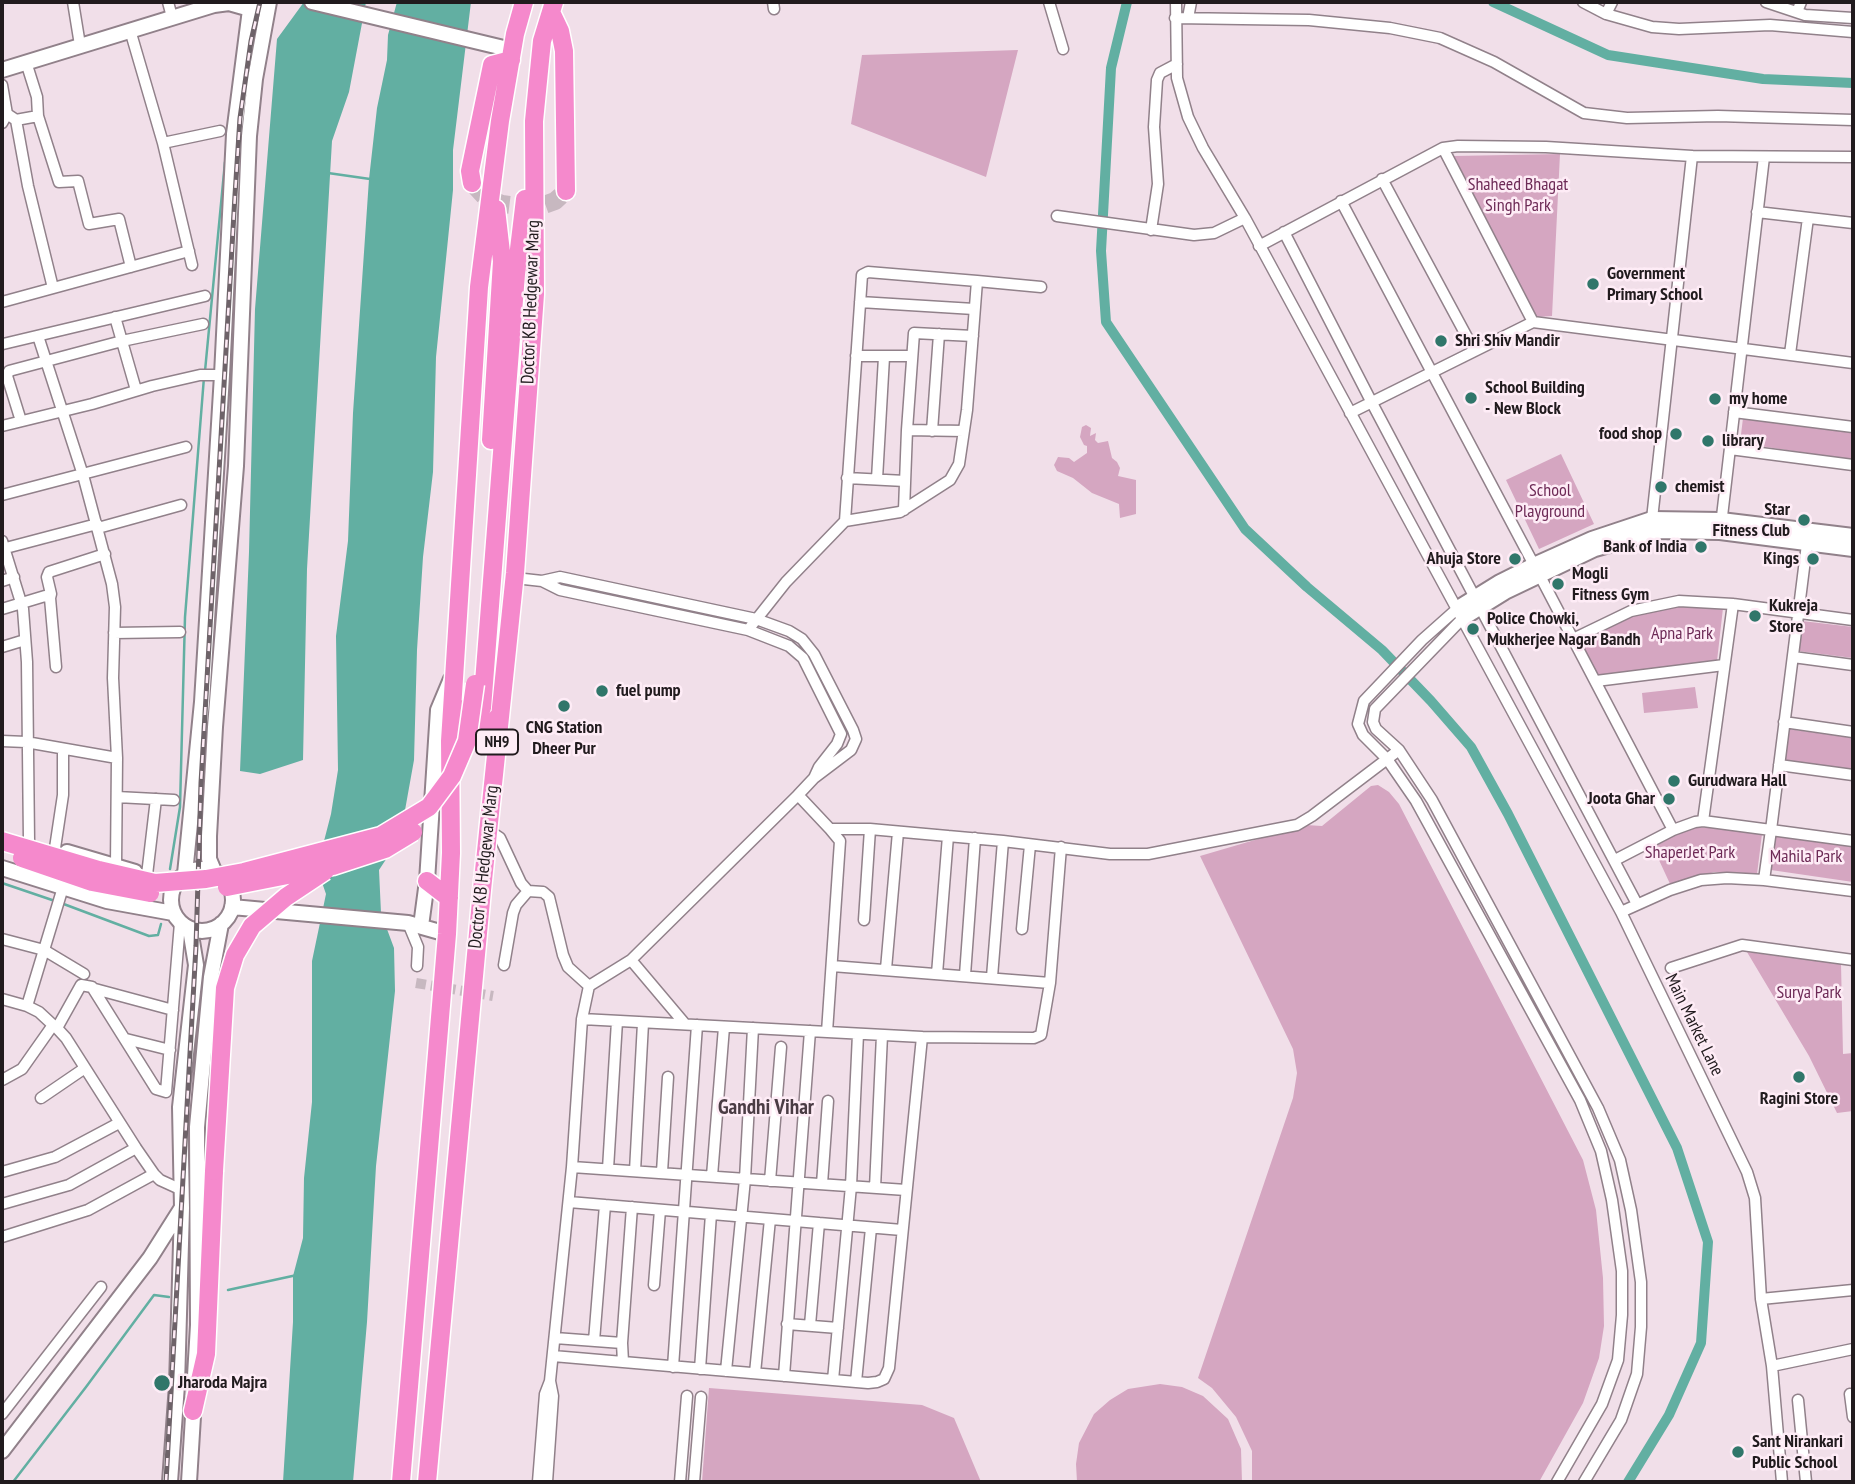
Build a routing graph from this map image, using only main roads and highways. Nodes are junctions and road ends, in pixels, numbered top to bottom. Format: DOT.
graph roads {
  1 [pos="272,2"];
  2 [pos="312,2"];
  3 [pos="524,2"];
  4 [pos="250,4"];
  5 [pos="198,5"];
  6 [pos="553,7"];
  7 [pos="512,55"];
  8 [pos="2,70"];
  9 [pos="534,121"];
  10 [pos="493,179"];
  11 [pos="472,183"];
  12 [pos="566,191"];
  13 [pos="507,300"];
  14 [pos="1721,526"];
  15 [pos="1853,536"];
  16 [pos="1853,549"];
  17 [pos="458,603"];
  18 [pos="1460,613"];
  19 [pos="454,671"];
  20 [pos="500,715"];
  21 [pos="2,833"];
  22 [pos="2,841"];
  23 [pos="2,852"];
  24 [pos="334,866"];
  25 [pos="2,868"];
  26 [pos="214,871"];
  27 [pos="182,876"];
  28 [pos="427,881"];
  29 [pos="449,898"];
  30 [pos="232,907"];
  31 [pos="181,922"];
  32 [pos="221,924"];
  33 [pos="414,925"];
  34 [pos="447,934"];
  35 [pos="182,1208"];
  36 [pos="150,1258"];
  37 [pos="180,1283"];
  38 [pos="198,1294"];
  39 [pos="193,1411"];
  40 [pos="2,1451"];
  41 [pos="170,1482"];
  42 [pos="189,1482"];
  43 [pos="401,1482"];
  44 [pos="427,1482"];
  1 -- 4 [label="main road"];
  1 -- 26 [label="main road"];
  2 -- 7 [label="main road"];
  3 -- 7 [label="highway, Doctor KB Hedgewar Marg / NH9"];
  4 -- 5 [label="main road"];
  4 -- 27 [label="main road"];
  5 -- 8 [label="main road"];
  6 -- 9 [label="highway, Doctor KB Hedgewar Marg / NH9"];
  6 -- 12 [label="highway"];
  7 -- 10 [label="highway, Doctor KB Hedgewar Marg / NH9"];
  7 -- 11 [label="highway"];
  9 -- 13 [label="highway"];
  9 -- 20 [label="highway, Doctor KB Hedgewar Marg / NH9"];
  10 -- 13 [label="highway"];
  10 -- 17 [label="highway, Doctor KB Hedgewar Marg / NH9"];
  13 -- 22 [label="highway, bridge"];
  13 -- 24 [label="highway, bridge"];
  14 -- 15 [label="main road"];
  14 -- 16 [label="main road"];
  14 -- 18 [label="main road"];
  17 -- 19 [label="highway, Doctor KB Hedgewar Marg / NH9"];
  17 -- 20 [label="highway"];
  19 -- 28 [label="main road"];
  19 -- 29 [label="highway, Doctor KB Hedgewar Marg / NH9"];
  20 -- 44 [label="highway, Doctor KB Hedgewar Marg / NH9"];
  21 -- 27 [label="main road"];
  23 -- 24 [label="highway, bridge"];
  24 -- 39 [label="highway, bridge"];
  25 -- 31 [label="main road"];
  26 -- 27 [label="main road"];
  26 -- 30 [label="main road"];
  27 -- 31 [label="main road"];
  28 -- 29 [label="highway"];
  28 -- 33 [label="main road"];
  29 -- 34 [label="highway, Doctor KB Hedgewar Marg / NH9"];
  30 -- 32 [label="main road"];
  30 -- 33 [label="main road"];
  31 -- 32 [label="main road"];
  31 -- 35 [label="main road"];
  32 -- 38 [label="main road"];
  33 -- 34 [label="main road"];
  34 -- 43 [label="highway, Doctor KB Hedgewar Marg / NH9"];
  35 -- 36 [label="main road"];
  35 -- 37 [label="main road"];
  36 -- 37 [label="main road"];
  36 -- 40 [label="main road"];
  37 -- 38 [label="main road"];
  37 -- 41 [label="main road"];
  38 -- 39 [label="main road"];
  39 -- 42 [label="main road"];
}
